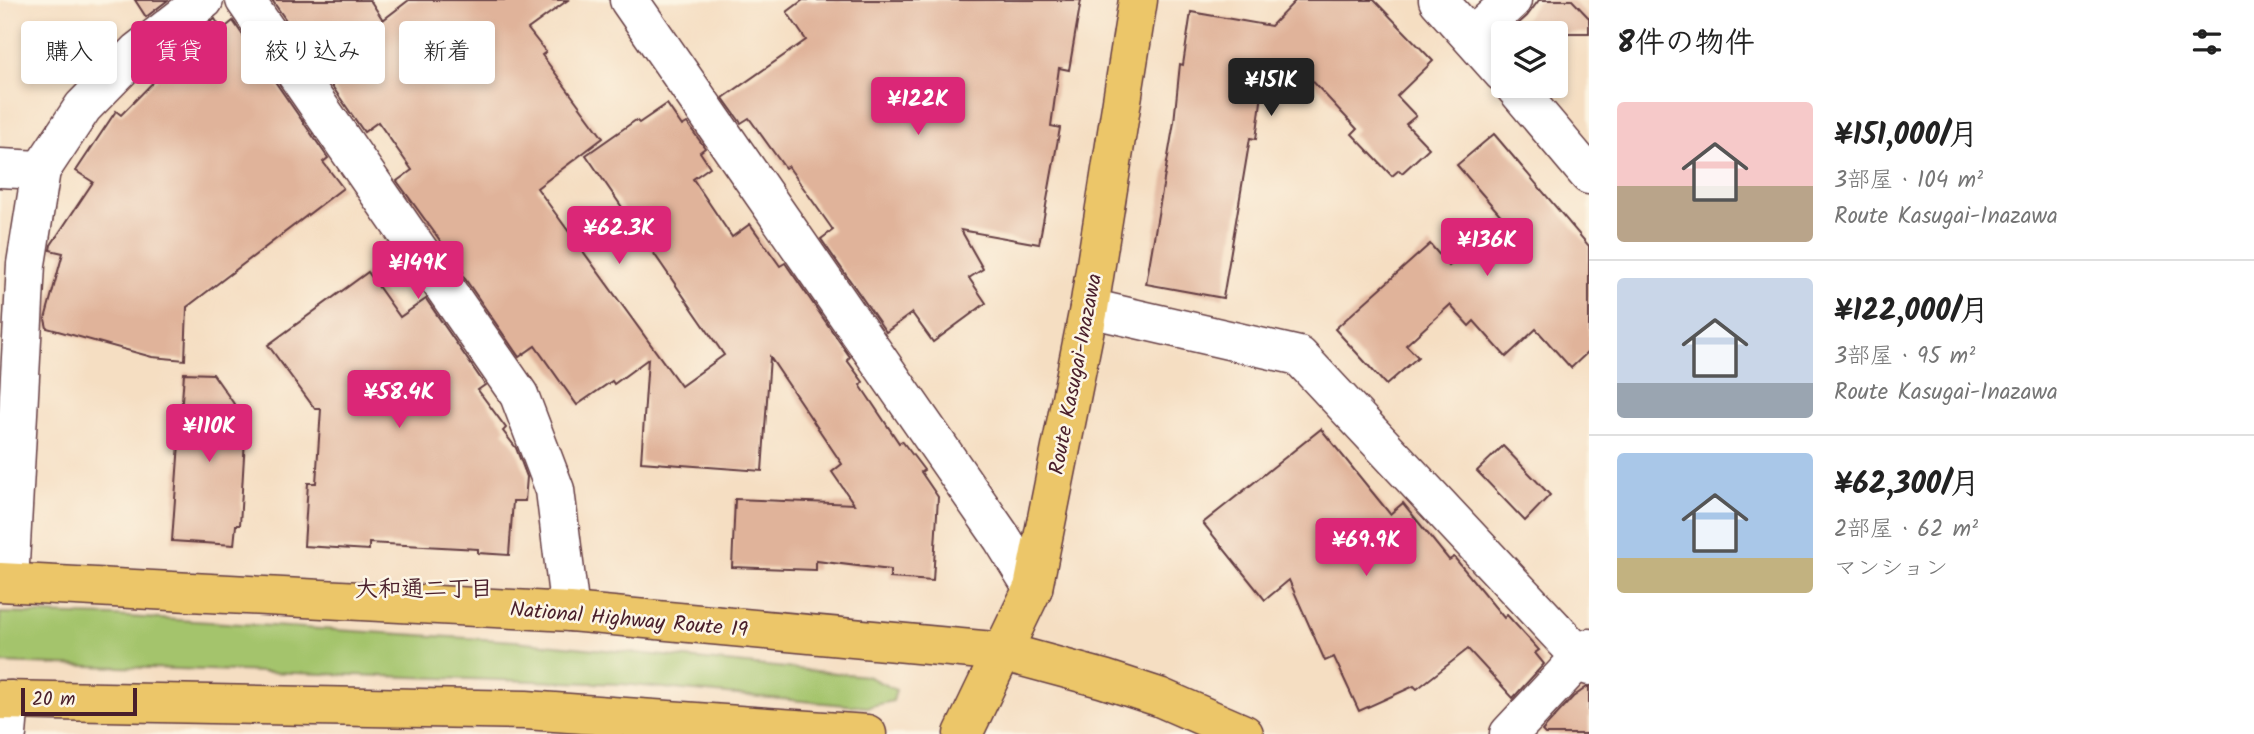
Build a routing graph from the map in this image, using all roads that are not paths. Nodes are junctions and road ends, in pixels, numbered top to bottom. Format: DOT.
graph roads {
  1 [pos="204,0"];
  2 [pos="245,0"];
  3 [pos="629,0"];
  4 [pos="1138,0"];
  5 [pos="1438,0"];
  6 [pos="1512,0"];
  7 [pos="1473,36"];
  8 [pos="1491,58"];
  9 [pos="1524,98"];
  10 [pos="0,168"];
  11 [pos="41,170"];
  12 [pos="1589,175"];
  13 [pos="1089,308"];
  14 [pos="5,582"];
  15 [pos="1033,588"];
  16 [pos="570,612"];
  17 [pos="1004,652"];
  18 [pos="1586,657"];
  19 [pos="6,711"];
  20 [pos="524,722"];
  21 [pos="867,734"];
  22 [pos="963,734"];
  23 [pos="1244,734"];
  24 [pos="1509,734"];
  1 -- 11 [label="street"];
  2 -- 16 [label="street"];
  3 -- 15 [label="street"];
  4 -- 13 [label="main road, Route Kasugai-Inazawa"];
  5 -- 7 [label="street"];
  6 -- 7 [label="street"];
  7 -- 8 [label="street"];
  9 -- 12 [label="street"];
  10 -- 11 [label="street"];
  11 -- 14 [label="street"];
  13 -- 15 [label="main road, Route Kasugai-Inazawa"];
  13 -- 18 [label="street"];
  14 -- 16 [label="main road, National Highway Route 19"];
  15 -- 17 [label="main road, Route Kasugai-Inazawa"];
  16 -- 17 [label="main road, National Highway Route 19"];
  17 -- 22 [label="main road, Route Kasugai-Inazawa"];
  17 -- 23 [label="main road, National Highway Route 19"];
  18 -- 24 [label="street"];
  19 -- 20 [label="main road"];
  20 -- 21 [label="main road"];
}
